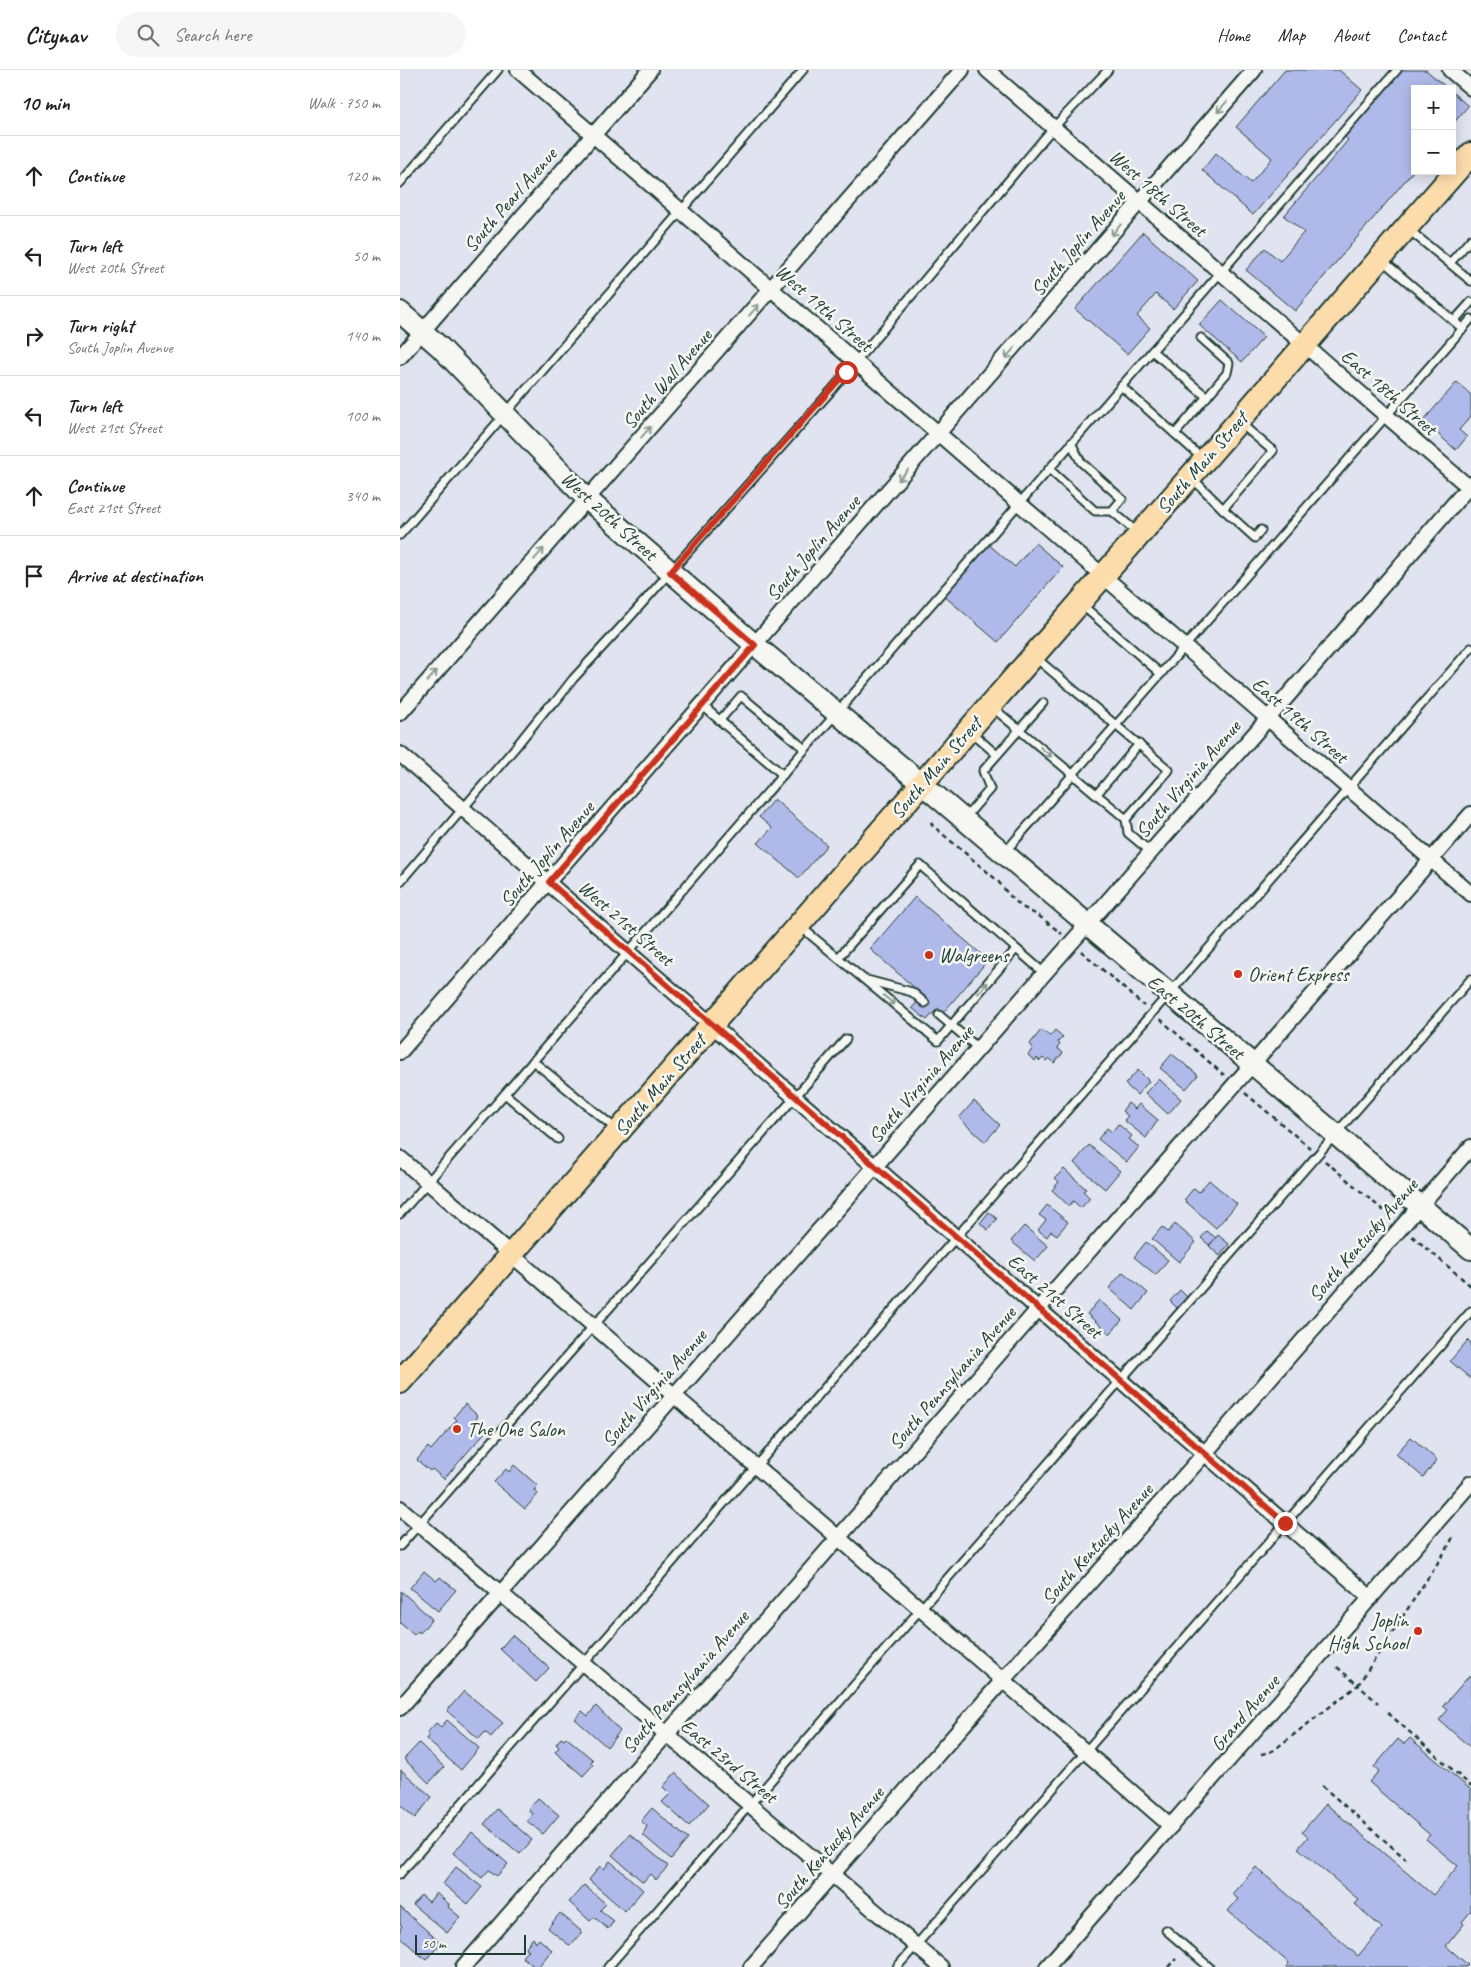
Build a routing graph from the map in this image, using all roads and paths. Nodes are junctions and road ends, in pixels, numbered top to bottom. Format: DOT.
graph roads {
  1 [pos="498,70"];
  2 [pos="518,70"];
  3 [pos="650,70"];
  4 [pos="803,70"];
  5 [pos="962,70"];
  6 [pos="987,70"];
  7 [pos="1108,70"];
  8 [pos="1254,70"];
  9 [pos="1397,70"];
  10 [pos="1450,70"];
  11 [pos="1471,88"];
  12 [pos="1053,128"];
  13 [pos="593,135"];
  14 [pos="1471,154"];
  15 [pos="400,183"];
  16 [pos="1139,203"];
  17 [pos="681,211"];
  18 [pos="1406,228"];
  19 [pos="1471,239"];
  20 [pos="1468,248"];
  21 [pos="1380,258"];
  22 [pos="1450,263"];
  23 [pos="1220,273"];
  24 [pos="1471,282"];
  25 [pos="772,290"];
  26 [pos="1471,302"];
  27 [pos="400,312"];
  28 [pos="1471,319"];
  29 [pos="1454,321"];
  30 [pos="1463,329"];
  31 [pos="423,331"];
  32 [pos="1201,338"];
  33 [pos="1304,345"];
  34 [pos="1152,351"];
  35 [pos="400,357"];
  36 [pos="854,361"];
  37 [pos="1121,386"];
  38 [pos="1207,397"];
  39 [pos="504,415"];
  40 [pos="1387,416"];
  41 [pos="1238,421"];
  42 [pos="939,434"];
  43 [pos="1175,434"];
  44 [pos="1071,443"];
  45 [pos="1049,469"];
  46 [pos="1198,470"];
  47 [pos="1470,486"];
  48 [pos="587,499"];
  49 [pos="1019,504"];
  50 [pos="1223,509"];
  51 [pos="1112,510"];
  52 [pos="1261,530"];
  53 [pos="1140,534"];
  54 [pos="400,535"];
  55 [pos="670,572"];
  56 [pos="1103,576"];
  57 [pos="1080,603"];
  58 [pos="755,645"];
  59 [pos="1185,646"];
  60 [pos="1471,648"];
  61 [pos="1034,656"];
  62 [pos="1161,674"];
  63 [pos="1043,703"];
  64 [pos="991,705"];
  65 [pos="703,706"];
  66 [pos="400,713"];
  67 [pos="837,713"];
  68 [pos="1268,719"];
  69 [pos="720,720"];
  70 [pos="1116,725"];
  71 [pos="1019,730"];
  72 [pos="969,731"];
  73 [pos="1139,744"];
  74 [pos="805,749"];
  75 [pos="400,754"];
  76 [pos="997,756"];
  77 [pos="783,775"];
  78 [pos="1072,775"];
  79 [pos="922,784"];
  80 [pos="1348,788"];
  81 [pos="1096,795"];
  82 [pos="463,808"];
  83 [pos="1471,814"];
  84 [pos="1126,819"];
  85 [pos="964,820"];
  86 [pos="931,822"];
  87 [pos="1151,852"];
  88 [pos="1004,853"];
  89 [pos="1431,860"];
  90 [pos="400,882"];
  91 [pos="549,882"];
  92 [pos="1471,894"];
  93 [pos="1087,924"];
  94 [pos="799,926"];
  95 [pos="1061,934"];
  96 [pos="1016,949"];
  97 [pos="629,952"];
  98 [pos="838,958"];
  99 [pos="1044,973"];
  100 [pos="1471,979"];
  101 [pos="864,980"];
  102 [pos="1169,994"];
  103 [pos="925,1003"];
  104 [pos="939,1015"];
  105 [pos="713,1025"];
  106 [pos="951,1026"];
  107 [pos="846,1039"];
  108 [pos="978,1048"];
  109 [pos="400,1052"];
  110 [pos="533,1061"];
  111 [pos="1253,1065"];
  112 [pos="504,1094"];
  113 [pos="795,1096"];
  114 [pos="619,1132"];
  115 [pos="1335,1135"];
  116 [pos="558,1138"];
  117 [pos="1471,1147"];
  118 [pos="400,1158"];
  119 [pos="876,1166"];
  120 [pos="428,1182"];
  121 [pos="1419,1206"];
  122 [pos="400,1214"];
  123 [pos="1410,1234"];
  124 [pos="956,1237"];
  125 [pos="1471,1249"];
  126 [pos="512,1254"];
  127 [pos="1471,1286"];
  128 [pos="1039,1309"];
  129 [pos="1471,1311"];
  130 [pos="593,1324"];
  131 [pos="1121,1380"];
  132 [pos="400,1382"];
  133 [pos="674,1395"];
  134 [pos="1205,1454"];
  135 [pos="756,1466"];
  136 [pos="1471,1483"];
  137 [pos="400,1508"];
  138 [pos="1285,1523"];
  139 [pos="419,1524"];
  140 [pos="1453,1536"];
  141 [pos="839,1538"];
  142 [pos="400,1546"];
  143 [pos="500,1593"];
  144 [pos="1371,1598"];
  145 [pos="921,1609"];
  146 [pos="583,1664"];
  147 [pos="1338,1667"];
  148 [pos="1003,1680"];
  149 [pos="1358,1686"];
  150 [pos="1378,1703"];
  151 [pos="400,1708"];
  152 [pos="1388,1713"];
  153 [pos="666,1734"];
  154 [pos="1085,1752"];
  155 [pos="1261,1754"];
  156 [pos="1322,1786"];
  157 [pos="1471,1786"];
  158 [pos="750,1805"];
  159 [pos="1172,1826"];
  160 [pos="1406,1859"];
  161 [pos="400,1874"];
  162 [pos="832,1875"];
  163 [pos="1166,1930"];
  164 [pos="916,1946"];
  165 [pos="1176,1959"];
  166 [pos="463,1967"];
  167 [pos="608,1967"];
  168 [pos="751,1967"];
  169 [pos="897,1967"];
  170 [pos="941,1967"];
  171 [pos="1047,1967"];
  172 [pos="1168,1967"];
  173 [pos="1209,1967"];
  1 -- 15 [label="lane"];
  2 -- 13 [label="street, West 19th Street"];
  3 -- 13 [label="street, South Pearl Avenue"];
  4 -- 17 [label="lane"];
  5 -- 25 [label="street, South Wall Avenue"];
  6 -- 12 [label="street, West 18th Street"];
  7 -- 12 [label="lane"];
  8 -- 16 [label="street, South Joplin Avenue, one-way"];
  9 -- 23 [label="lane"];
  10 -- 11 [label="street"];
  12 -- 16 [label="street, West 18th Street"];
  12 -- 36 [label="lane"];
  13 -- 17 [label="street, West 19th Street"];
  13 -- 31 [label="street, South Pearl Avenue"];
  14 -- 18 [label="main road, South Main Street"];
  16 -- 23 [label="street, West 18th Street"];
  16 -- 42 [label="street, South Joplin Avenue, one-way"];
  17 -- 25 [label="street, West 19th Street"];
  17 -- 39 [label="lane"];
  18 -- 21 [label="main road, South Main Street"];
  18 -- 22 [label="lane"];
  19 -- 20 [label="lane"];
  20 -- 22 [label="lane"];
  21 -- 29 [label="lane"];
  21 -- 33 [label="main road, South Main Street"];
  22 -- 24 [label="lane"];
  23 -- 33 [label="street, West 18th Street"];
  23 -- 34 [label="lane"];
  25 -- 36 [label="street, West 19th Street"];
  48 -- 25 [label="street, South Wall Avenue, one-way"];
  26 -- 29 [label="lane"];
  27 -- 31 [label="main road, West 20th Street"];
  28 -- 30 [label="lane"];
  29 -- 30 [label="lane"];
  30 -- 40 [label="lane"];
  31 -- 35 [label="street, South Pearl Avenue"];
  31 -- 39 [label="main road, West 20th Street"];
  32 -- 38 [label="lane"];
  33 -- 40 [label="street, East 18th Street"];
  33 -- 41 [label="main road, South Main Street"];
  34 -- 37 [label="lane"];
  34 -- 38 [label="lane"];
  36 -- 42 [label="street, West 19th Street"];
  36 -- 55 [label="lane"];
  37 -- 43 [label="lane"];
  37 -- 44 [label="lane"];
  38 -- 43 [label="lane"];
  39 -- 48 [label="main road, West 20th Street"];
  39 -- 54 [label="lane"];
  40 -- 47 [label="street, East 18th Street"];
  40 -- 59 [label="lane"];
  41 -- 46 [label="main road, South Main Street"];
  41 -- 50 [label="lane"];
  42 -- 49 [label="street, West 19th Street"];
  42 -- 58 [label="street, South Joplin Avenue, one-way"];
  43 -- 46 [label="lane"];
  44 -- 45 [label="lane"];
  44 -- 51 [label="lane"];
  45 -- 49 [label="lane"];
  45 -- 51 [label="lane"];
  46 -- 50 [label="lane"];
  46 -- 53 [label="main road, South Main Street"];
  47 -- 68 [label="street, South Virginia Avenue"];
  48 -- 55 [label="main road, West 20th Street"];
  66 -- 48 [label="street, South Wall Avenue, one-way"];
  49 -- 56 [label="street, West 19th Street"];
  49 -- 67 [label="lane"];
  50 -- 52 [label="lane"];
  51 -- 53 [label="lane"];
  53 -- 56 [label="main road, South Main Street"];
  55 -- 58 [label="main road, West 20th Street"];
  55 -- 82 [label="lane"];
  56 -- 57 [label="main road, South Main Street"];
  56 -- 59 [label="street, East 19th Street"];
  57 -- 61 [label="main road, South Main Street"];
  57 -- 62 [label="lane"];
  58 -- 65 [label="street, South Joplin Avenue"];
  58 -- 67 [label="main road, West 20th Street"];
  59 -- 62 [label="lane"];
  59 -- 68 [label="street, East 19th Street"];
  60 -- 80 [label="lane"];
  61 -- 64 [label="main road, South Main Street"];
  61 -- 70 [label="lane"];
  62 -- 70 [label="lane"];
  63 -- 71 [label="lane"];
  64 -- 71 [label="lane"];
  64 -- 72 [label="main road, South Main Street"];
  65 -- 69 [label="lane"];
  65 -- 91 [label="street, South Joplin Avenue"];
  67 -- 74 [label="lane"];
  67 -- 79 [label="main road, West 20th Street"];
  68 -- 80 [label="street, East 19th Street"];
  68 -- 87 [label="street, South Virginia Avenue"];
  69 -- 74 [label="lane"];
  69 -- 77 [label="lane"];
  70 -- 73 [label="lane"];
  70 -- 78 [label="lane"];
  71 -- 76 [label="lane"];
  71 -- 78 [label="lane, one-way"];
  72 -- 76 [label="lane"];
  72 -- 79 [label="main road, South Main Street"];
  73 -- 81 [label="lane"];
  73 -- 84 [label="lane"];
  74 -- 77 [label="lane"];
  75 -- 82 [label="street, West 21st Street"];
  76 -- 85 [label="lane"];
  77 -- 97 [label="lane"];
  78 -- 81 [label="lane"];
  78 -- 88 [label="lane"];
  79 -- 85 [label="main road, East 20th Street"];
  79 -- 94 [label="main road, South Main Street"];
  80 -- 89 [label="street, East 19th Street"];
  80 -- 102 [label="lane"];
  81 -- 84 [label="lane"];
  82 -- 90 [label="lane"];
  82 -- 91 [label="street, West 21st Street"];
  83 -- 89 [label="street, South Pennsylvania Avenue"];
  84 -- 87 [label="lane"];
  85 -- 88 [label="main road, East 20th Street"];
  86 -- 95 [label="path"];
  87 -- 93 [label="street, South Virginia Avenue"];
  88 -- 93 [label="main road, East 20th Street"];
  89 -- 92 [label="street, East 19th Street"];
  89 -- 111 [label="street, South Pennsylvania Avenue"];
  91 -- 97 [label="street, West 21st Street"];
  91 -- 109 [label="street, South Joplin Avenue"];
  93 -- 99 [label="street, South Virginia Avenue"];
  93 -- 102 [label="main road, East 20th Street"];
  94 -- 98 [label="lane"];
  94 -- 105 [label="main road, South Main Street"];
  96 -- 98 [label="lane"];
  96 -- 99 [label="lane"];
  106 -- 96 [label="lane, one-way"];
  97 -- 105 [label="street, West 21st Street"];
  97 -- 110 [label="lane"];
  98 -- 101 [label="lane"];
  99 -- 108 [label="street, South Virginia Avenue"];
  100 -- 115 [label="lane"];
  101 -- 103 [label="lane"];
  101 -- 106 [label="lane, one-way"];
  102 -- 111 [label="main road, East 20th Street"];
  102 -- 124 [label="lane"];
  104 -- 106 [label="lane"];
  105 -- 113 [label="street, East 21st Street"];
  105 -- 114 [label="main road, South Main Street"];
  106 -- 108 [label="lane"];
  107 -- 113 [label="lane"];
  108 -- 119 [label="street, South Virginia Avenue"];
  110 -- 112 [label="lane"];
  110 -- 114 [label="lane"];
  111 -- 115 [label="main road, East 20th Street"];
  111 -- 128 [label="street, South Pennsylvania Avenue"];
  112 -- 116 [label="lane"];
  112 -- 120 [label="lane"];
  113 -- 119 [label="street, East 21st Street"];
  113 -- 130 [label="lane"];
  114 -- 126 [label="main road, South Main Street"];
  115 -- 121 [label="main road, East 20th Street"];
  115 -- 131 [label="lane"];
  117 -- 121 [label="street, South Kentucky Avenue"];
  118 -- 120 [label="street"];
  119 -- 124 [label="street, East 21st Street"];
  119 -- 133 [label="street, South Virginia Avenue"];
  120 -- 122 [label="lane"];
  120 -- 126 [label="street"];
  121 -- 125 [label="main road, East 20th Street"];
  121 -- 134 [label="street, South Kentucky Avenue"];
  123 -- 127 [label="path"];
  124 -- 128 [label="street, East 21st Street"];
  124 -- 135 [label="lane"];
  126 -- 130 [label="street"];
  126 -- 132 [label="main road, South Main Street"];
  128 -- 131 [label="street, East 21st Street"];
  128 -- 141 [label="street, South Pennsylvania Avenue"];
  129 -- 138 [label="lane"];
  130 -- 133 [label="street"];
  130 -- 139 [label="lane"];
  131 -- 134 [label="street, East 21st Street"];
  131 -- 145 [label="lane"];
  133 -- 135 [label="street"];
  133 -- 143 [label="street, South Virginia Avenue"];
  134 -- 138 [label="street, East 21st Street"];
  134 -- 148 [label="street, South Kentucky Avenue"];
  135 -- 141 [label="street"];
  135 -- 146 [label="lane"];
  136 -- 144 [label="street, Grand Avenue"];
  137 -- 139 [label="street, East 23rd Street"];
  138 -- 144 [label="street, East 21st Street"];
  138 -- 154 [label="lane"];
  139 -- 142 [label="lane"];
  139 -- 143 [label="street, East 23rd Street"];
  140 -- 149 [label="path"];
  141 -- 145 [label="street"];
  141 -- 153 [label="street, South Pennsylvania Avenue"];
  143 -- 146 [label="street, East 23rd Street"];
  143 -- 151 [label="street, South Virginia Avenue"];
  144 -- 159 [label="street, Grand Avenue"];
  145 -- 148 [label="street"];
  145 -- 158 [label="lane"];
  146 -- 153 [label="street, East 23rd Street"];
  146 -- 161 [label="lane"];
  147 -- 149 [label="path"];
  148 -- 154 [label="street"];
  148 -- 162 [label="street, South Kentucky Avenue"];
  149 -- 150 [label="path"];
  149 -- 155 [label="path"];
  152 -- 157 [label="path"];
  153 -- 158 [label="street, East 23rd Street"];
  153 -- 166 [label="street, South Pennsylvania Avenue"];
  154 -- 159 [label="street"];
  154 -- 164 [label="lane"];
  156 -- 160 [label="path"];
  158 -- 162 [label="street, East 23rd Street"];
  158 -- 167 [label="lane"];
  159 -- 171 [label="street, Grand Avenue"];
  162 -- 164 [label="street, East 23rd Street"];
  162 -- 168 [label="street, South Kentucky Avenue"];
  163 -- 173 [label="lane"];
  164 -- 169 [label="lane"];
  164 -- 170 [label="street, East 23rd Street"];
  165 -- 172 [label="path"];
}
